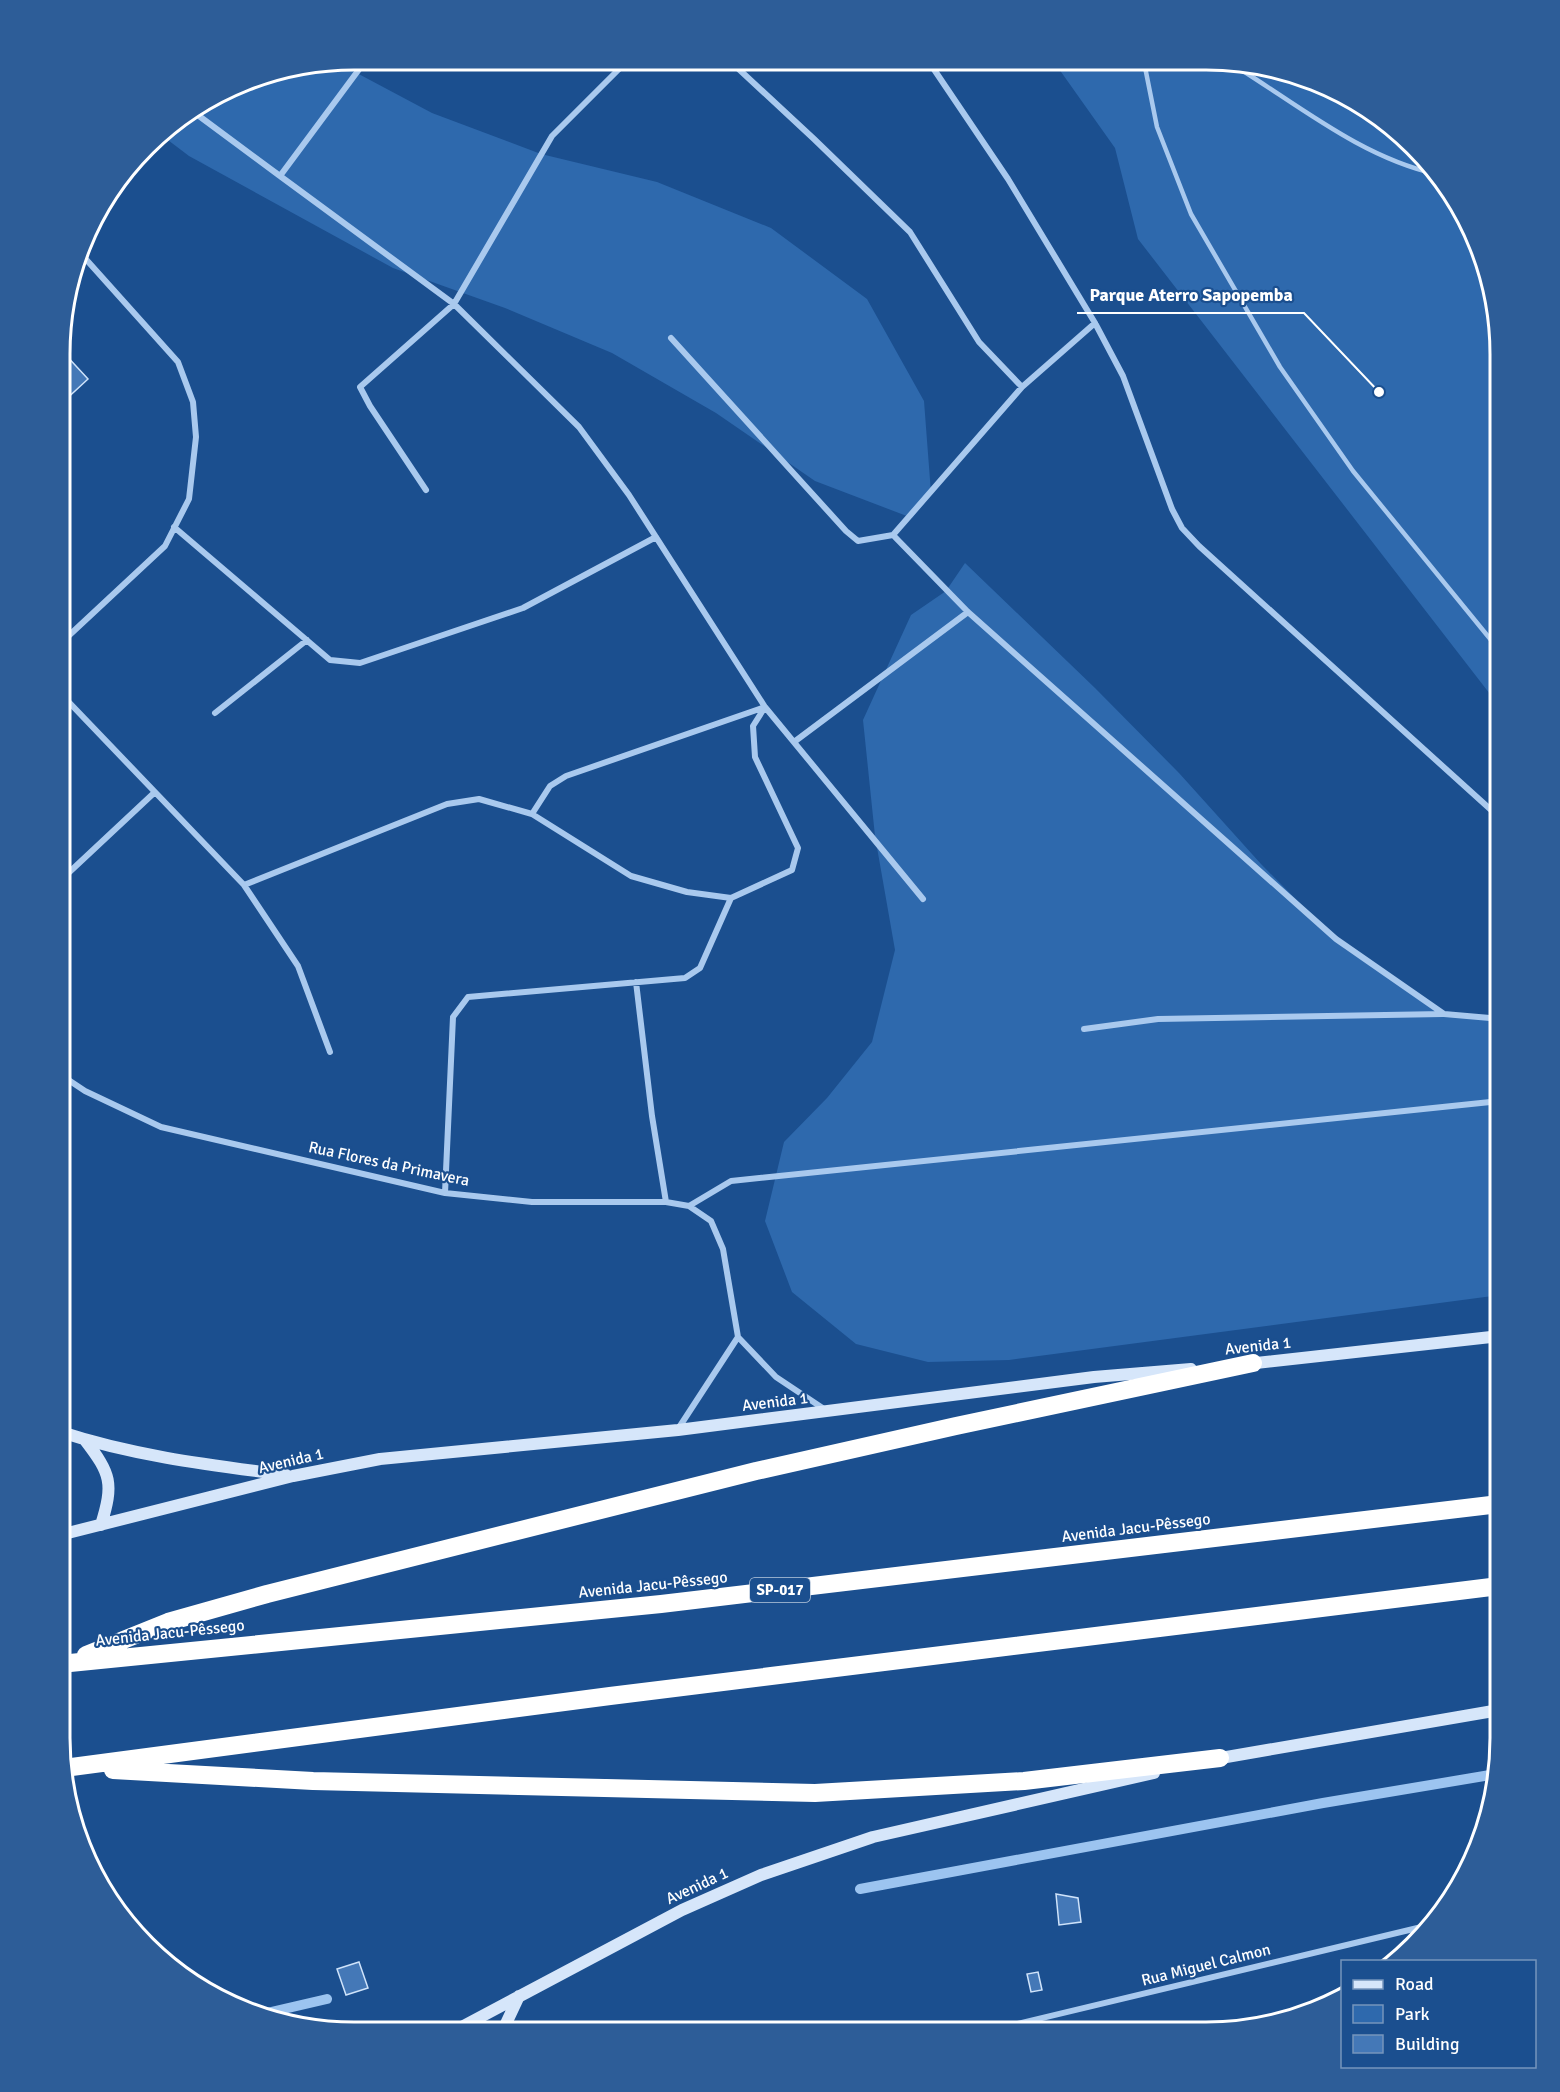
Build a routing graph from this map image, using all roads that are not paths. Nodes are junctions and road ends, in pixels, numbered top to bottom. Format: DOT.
graph roads {
  1 [pos="359,70"];
  2 [pos="618,70"];
  3 [pos="740,70"];
  4 [pos="934,70"];
  5 [pos="1146,70"];
  6 [pos="1247,74"];
  7 [pos="200,116"];
  8 [pos="1422,171"];
  9 [pos="280,176"];
  10 [pos="87,260"];
  11 [pos="454,304"];
  12 [pos="1095,323"];
  13 [pos="671,338"];
  14 [pos="1022,387"];
  15 [pos="426,490"];
  16 [pos="174,527"];
  17 [pos="893,535"];
  18 [pos="656,537"];
  19 [pos="968,612"];
  20 [pos="71,634"];
  21 [pos="1490,639"];
  22 [pos="307,640"];
  23 [pos="71,704"];
  24 [pos="765,707"];
  25 [pos="215,713"];
  26 [pos="794,742"];
  27 [pos="155,792"];
  28 [pos="1490,809"];
  29 [pos="532,814"];
  30 [pos="71,871"];
  31 [pos="244,885"];
  32 [pos="731,898"];
  33 [pos="923,899"];
  34 [pos="636,982"];
  35 [pos="1444,1014"];
  36 [pos="1490,1018"];
  37 [pos="1084,1029"];
  38 [pos="330,1052"];
  39 [pos="71,1082"];
  40 [pos="1490,1102"];
  41 [pos="445,1193"];
  42 [pos="666,1202"];
  43 [pos="688,1206"];
  44 [pos="738,1336"];
  45 [pos="1490,1337"];
  46 [pos="1253,1363"];
  47 [pos="828,1412"];
  48 [pos="678,1430"];
  49 [pos="71,1435"];
  50 [pos="85,1440"];
  51 [pos="293,1476"];
  52 [pos="1490,1505"];
  53 [pos="101,1525"];
  54 [pos="71,1532"];
  55 [pos="1490,1587"];
  56 [pos="71,1660"];
  57 [pos="71,1662"];
  58 [pos="1490,1712"];
  59 [pos="1220,1758"];
  60 [pos="72,1767"];
  61 [pos="72,1768"];
  62 [pos="1416,1928"];
  63 [pos="519,1996"];
  64 [pos="471,2022"];
  65 [pos="507,2022"];
  66 [pos="1026,2022"];
  1 -- 9 [label="street"];
  2 -- 11 [label="street"];
  3 -- 14 [label="street"];
  4 -- 12 [label="street"];
  5 -- 21 [label="lane"];
  6 -- 8 [label="lane"];
  7 -- 9 [label="street"];
  9 -- 11 [label="street"];
  10 -- 16 [label="street"];
  11 -- 15 [label="street"];
  11 -- 18 [label="street"];
  12 -- 14 [label="street"];
  12 -- 28 [label="street"];
  13 -- 17 [label="street"];
  14 -- 17 [label="street"];
  16 -- 20 [label="street"];
  16 -- 22 [label="street"];
  17 -- 19 [label="street"];
  18 -- 22 [label="street"];
  18 -- 24 [label="street"];
  19 -- 26 [label="street"];
  19 -- 35 [label="street"];
  22 -- 25 [label="street"];
  23 -- 27 [label="street"];
  24 -- 26 [label="street"];
  24 -- 29 [label="street"];
  24 -- 32 [label="street"];
  26 -- 33 [label="street"];
  27 -- 30 [label="street"];
  27 -- 31 [label="street"];
  29 -- 31 [label="street"];
  29 -- 32 [label="street"];
  31 -- 38 [label="street"];
  32 -- 34 [label="street"];
  34 -- 41 [label="street"];
  34 -- 42 [label="street"];
  35 -- 36 [label="street"];
  35 -- 37 [label="street"];
  39 -- 41 [label="street, Rua Flores da Primavera"];
  40 -- 43 [label="street"];
  41 -- 42 [label="street, Rua Flores da Primavera"];
  42 -- 43 [label="street, Rua Flores da Primavera"];
  43 -- 44 [label="street, Rua Flores da Primavera"];
  44 -- 47 [label="street"];
  44 -- 48 [label="street"];
  45 -- 46 [label="main road, Avenida 1"];
  46 -- 47 [label="main road, Avenida 1"];
  46 -- 56 [label="highway"];
  47 -- 48 [label="main road, Avenida 1"];
  48 -- 51 [label="main road, Avenida 1"];
  49 -- 50 [label="main road"];
  50 -- 51 [label="main road"];
  50 -- 53 [label="main road"];
  51 -- 53 [label="main road, Avenida 1"];
  52 -- 57 [label="highway, Avenida Jacu-Pêssego / SP-017"];
  53 -- 54 [label="main road, Avenida 1"];
  55 -- 60 [label="highway"];
  58 -- 59 [label="main road, Avenida 1"];
  59 -- 61 [label="highway"];
  59 -- 63 [label="main road, Avenida 1"];
  62 -- 66 [label="street, Rua Miguel Calmon"];
  63 -- 64 [label="main road, Avenida 1"];
  63 -- 65 [label="main road"];
}
